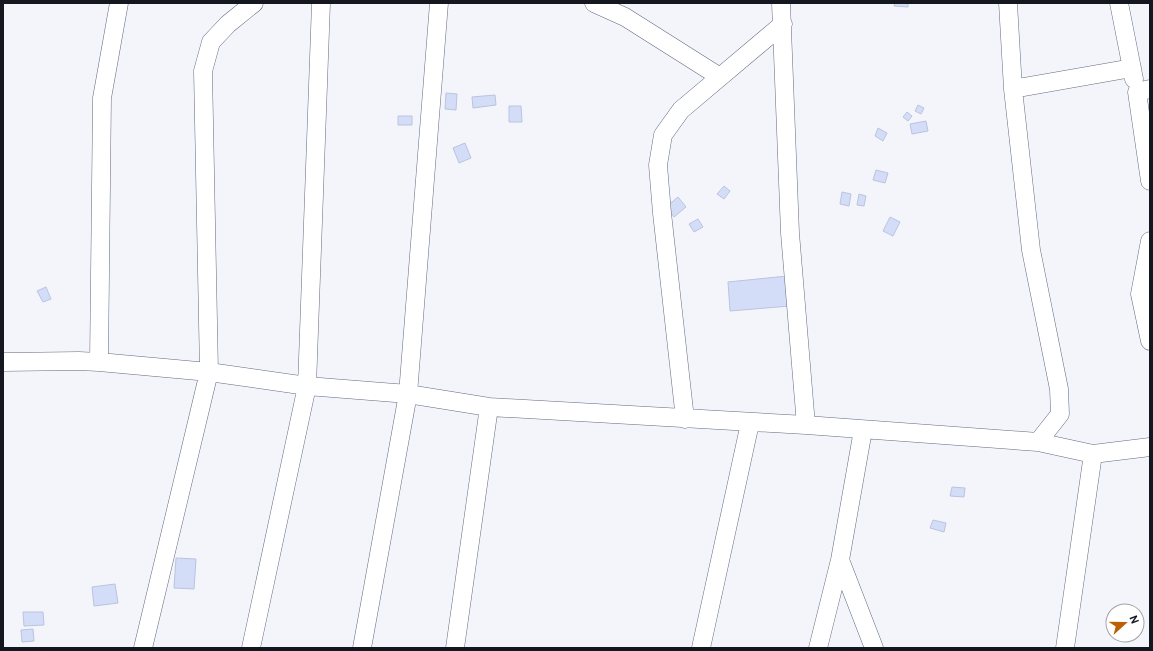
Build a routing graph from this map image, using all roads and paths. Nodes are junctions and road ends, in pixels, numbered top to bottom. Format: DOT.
graph roads {
  1 [pos="119,3"];
  2 [pos="254,3"];
  3 [pos="321,3"];
  4 [pos="439,3"];
  5 [pos="594,3"];
  6 [pos="781,3"];
  7 [pos="1008,3"];
  8 [pos="1120,3"];
  9 [pos="626,10"];
  10 [pos="782,24"];
  11 [pos="1132,68"];
  12 [pos="720,77"];
  13 [pos="1013,89"];
  14 [pos="1144,91"];
  15 [pos="1150,181"];
  16 [pos="1150,242"];
  17 [pos="1150,341"];
  18 [pos="3,362"];
  19 [pos="99,362"];
  20 [pos="210,372"];
  21 [pos="307,386"];
  22 [pos="408,394"];
  23 [pos="489,407"];
  24 [pos="685,420"];
  25 [pos="750,422"];
  26 [pos="806,425"];
  27 [pos="863,430"];
  28 [pos="1038,442"];
  29 [pos="1150,447"];
  30 [pos="1093,454"];
  31 [pos="840,560"];
  32 [pos="145,648"];
  33 [pos="251,648"];
  34 [pos="362,648"];
  35 [pos="455,648"];
  36 [pos="701,648"];
  37 [pos="818,648"];
  38 [pos="874,648"];
  39 [pos="1065,648"];
  1 -- 19 [label="street"];
  2 -- 20 [label="street"];
  3 -- 21 [label="street"];
  4 -- 22 [label="street"];
  5 -- 9 [label="street"];
  6 -- 10 [label="street"];
  7 -- 13 [label="street"];
  8 -- 11 [label="street"];
  9 -- 12 [label="street"];
  10 -- 12 [label="street"];
  10 -- 26 [label="street"];
  11 -- 13 [label="street"];
  11 -- 14 [label="street"];
  12 -- 24 [label="street"];
  13 -- 28 [label="street"];
  14 -- 15 [label="street"];
  16 -- 17 [label="street"];
  18 -- 19 [label="street"];
  19 -- 20 [label="street"];
  20 -- 21 [label="street"];
  20 -- 32 [label="street"];
  21 -- 22 [label="street"];
  21 -- 33 [label="street"];
  22 -- 23 [label="street"];
  22 -- 34 [label="street"];
  23 -- 24 [label="street"];
  23 -- 35 [label="street"];
  24 -- 25 [label="street"];
  25 -- 26 [label="street"];
  25 -- 36 [label="street"];
  26 -- 27 [label="street"];
  27 -- 28 [label="street"];
  27 -- 31 [label="street"];
  28 -- 30 [label="street"];
  29 -- 30 [label="street"];
  30 -- 39 [label="street"];
  31 -- 37 [label="street"];
  31 -- 38 [label="street"];
}
